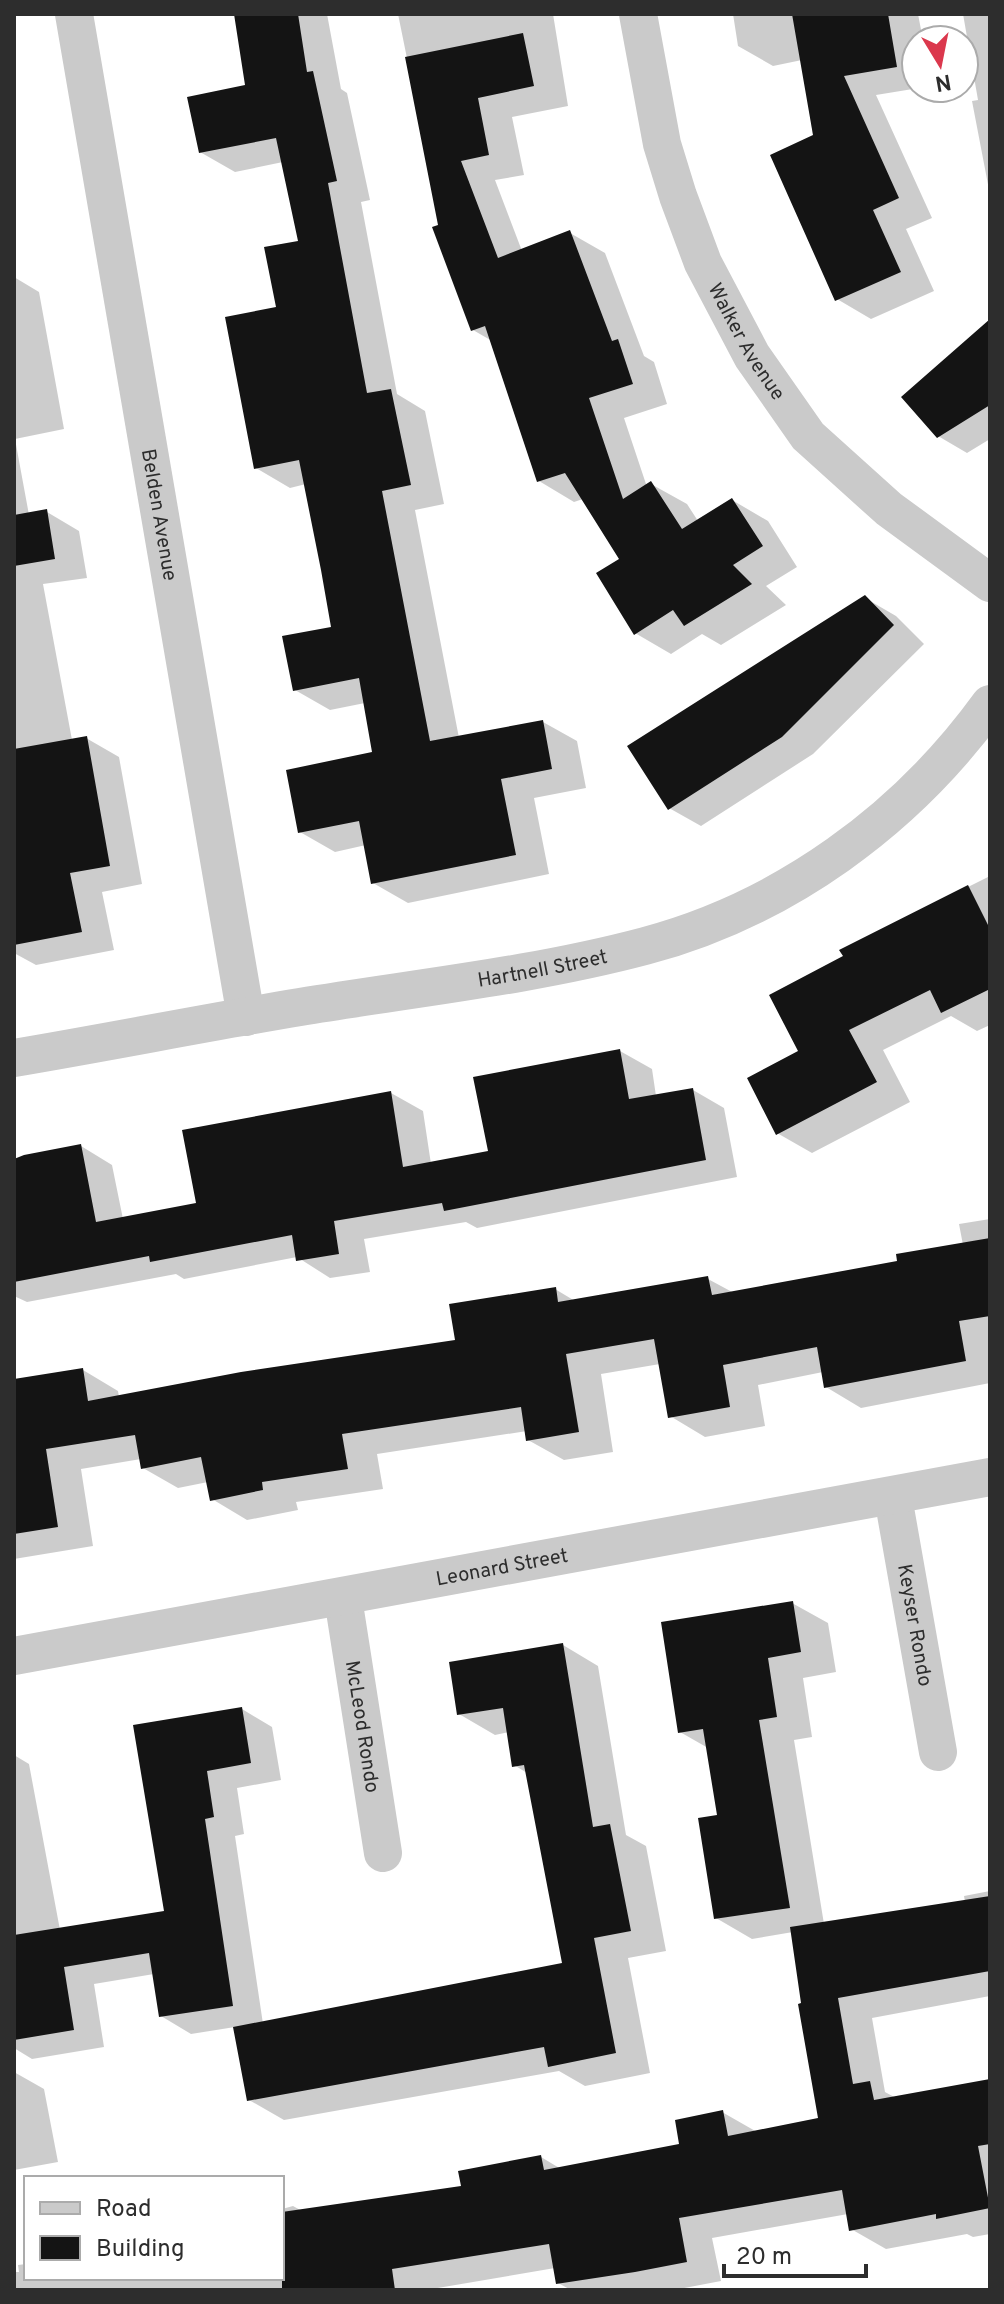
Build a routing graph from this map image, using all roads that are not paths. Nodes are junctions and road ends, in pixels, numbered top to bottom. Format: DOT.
graph roads {
  1 [pos="74,14"];
  2 [pos="638,14"];
  3 [pos="990,583"];
  4 [pos="990,704"];
  5 [pos="246,1017"];
  6 [pos="14,1058"];
  7 [pos="990,1477"];
  8 [pos="893,1497"];
  9 [pos="343,1598"];
  10 [pos="14,1656"];
  11 [pos="938,1752"];
  12 [pos="383,1853"];
  1 -- 5 [label="street, Belden Avenue"];
  2 -- 3 [label="street, Walker Avenue"];
  4 -- 5 [label="street, Hartnell Street"];
  5 -- 6 [label="street, Hartnell Street"];
  7 -- 8 [label="street, Leonard Street"];
  8 -- 9 [label="street, Leonard Street"];
  8 -- 11 [label="street, Keyser Rondo"];
  9 -- 10 [label="street, Leonard Street"];
  9 -- 12 [label="street, McLeod Rondo"];
}
